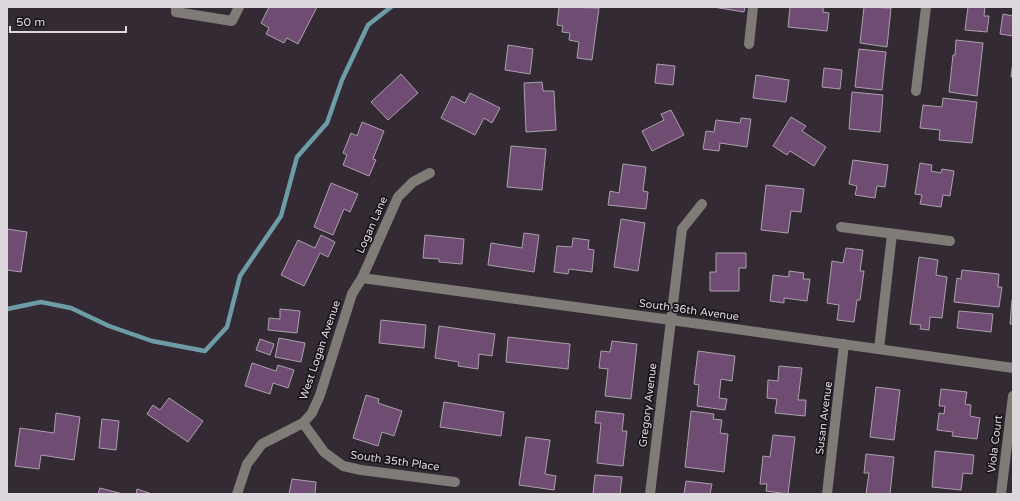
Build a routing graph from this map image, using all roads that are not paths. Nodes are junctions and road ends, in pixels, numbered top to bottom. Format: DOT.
graph roads {
  1 [pos="239,7"];
  2 [pos="753,7"];
  3 [pos="926,7"];
  4 [pos="176,9"];
  5 [pos="748,44"];
  6 [pos="916,90"];
  7 [pos="430,173"];
  8 [pos="702,204"];
  9 [pos="841,227"];
  10 [pos="892,234"];
  11 [pos="950,241"];
  12 [pos="362,278"];
  13 [pos="671,320"];
  14 [pos="844,344"];
  15 [pos="879,349"];
  16 [pos="1013,368"];
  17 [pos="1013,396"];
  18 [pos="303,422"];
  19 [pos="455,482"];
  20 [pos="237,494"];
  21 [pos="650,494"];
  22 [pos="827,494"];
  23 [pos="1001,494"];
  1 -- 4 [label="street"];
  2 -- 5 [label="street"];
  3 -- 6 [label="street"];
  7 -- 12 [label="street, Logan Lane"];
  8 -- 13 [label="street, Gregory Avenue"];
  9 -- 10 [label="street"];
  10 -- 11 [label="street"];
  10 -- 15 [label="street"];
  12 -- 13 [label="street, South 36th Avenue"];
  12 -- 18 [label="street, West Logan Avenue"];
  13 -- 14 [label="street, South 36th Avenue"];
  13 -- 21 [label="street, Gregory Avenue"];
  14 -- 15 [label="street, South 36th Avenue"];
  14 -- 22 [label="street, Susan Avenue"];
  15 -- 16 [label="street, South 36th Avenue"];
  17 -- 23 [label="street, Viola Court"];
  18 -- 19 [label="street, South 35th Place"];
  18 -- 20 [label="street, West Logan Avenue"];
}
